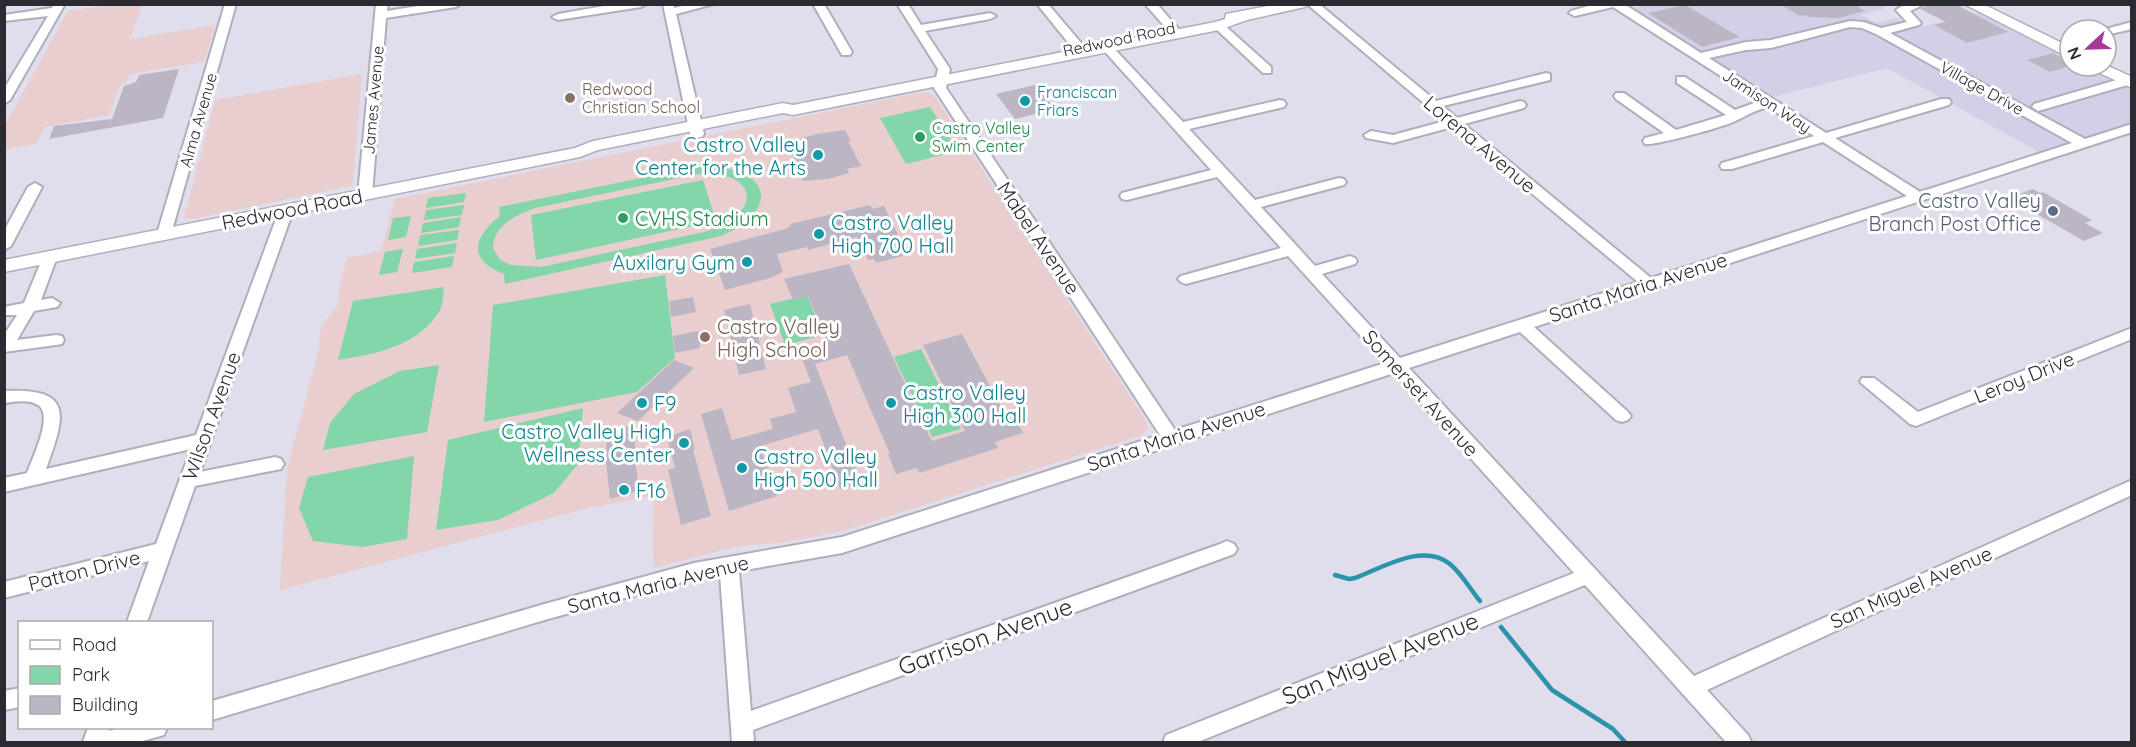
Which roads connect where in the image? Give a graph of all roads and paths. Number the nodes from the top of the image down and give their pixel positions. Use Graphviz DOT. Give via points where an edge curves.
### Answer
graph roads {
  1 [pos="231,4"];
  2 [pos="456,4"];
  3 [pos="641,4"];
  4 [pos="687,4"];
  5 [pos="709,4"];
  6 [pos="818,4"];
  7 [pos="902,4"];
  8 [pos="1042,4"];
  9 [pos="1150,4"];
  10 [pos="1300,4"];
  11 [pos="1312,4"];
  12 [pos="1610,4"];
  13 [pos="1616,4"];
  14 [pos="1920,4"];
  15 [pos="1971,4"];
  16 [pos="1983,4"];
  17 [pos="58,8"];
  18 [pos="668,8"];
  19 [pos="1264,8"];
  20 [pos="381,10"];
  21 [pos="1575,13"];
  22 [pos="990,16"];
  23 [pos="558,17"];
  24 [pos="1243,17"];
  25 [pos="4,18"];
  26 [pos="1219,26"];
  27 [pos="918,29"];
  28 [pos="1175,31"];
  29 [pos="1880,32"];
  30 [pos="2058,42"];
  31 [pos="2058,42"];
  32 [pos="1771,44"];
  33 [pos="1105,46"];
  34 [pos="1080,50"];
  35 [pos="846,52"];
  36 [pos="1699,57"];
  37 [pos="1711,64"];
  38 [pos="1267,70"];
  39 [pos="1546,77"];
  40 [pos="942,79"];
  41 [pos="1681,80"];
  42 [pos="2130,80"];
  43 [pos="1620,96"];
  44 [pos="4,100"];
  45 [pos="1771,102"];
  46 [pos="1945,102"];
  47 [pos="1280,104"];
  48 [pos="1434,105"];
  49 [pos="1520,105"];
  50 [pos="2038,107"];
  51 [pos="1736,116"];
  52 [pos="1455,123"];
  53 [pos="1180,127"];
  54 [pos="2132,128"];
  55 [pos="696,130"];
  56 [pos="1371,135"];
  57 [pos="1675,135"];
  58 [pos="1822,138"];
  59 [pos="1650,141"];
  60 [pos="2084,144"];
  61 [pos="1727,166"];
  62 [pos="1219,172"];
  63 [pos="1339,182"];
  64 [pos="35,187"];
  65 [pos="365,195"];
  66 [pos="1127,196"];
  67 [pos="1918,197"];
  68 [pos="1250,206"];
  69 [pos="286,210"];
  70 [pos="164,234"];
  71 [pos="4,246"];
  72 [pos="1291,250"];
  73 [pos="51,257"];
  74 [pos="1350,261"];
  75 [pos="4,266"];
  76 [pos="1312,273"];
  77 [pos="1186,279"];
  78 [pos="1648,284"];
  79 [pos="52,303"];
  80 [pos="29,307"];
  81 [pos="9,311"];
  82 [pos="1521,324"];
  83 [pos="2132,333"];
  84 [pos="56,340"];
  85 [pos="5,347"];
  86 [pos="1396,366"];
  87 [pos="1868,382"];
  88 [pos="4,398"];
  89 [pos="1622,416"];
  90 [pos="1172,439"];
  91 [pos="202,440"];
  92 [pos="275,464"];
  93 [pos="34,478"];
  94 [pos="187,481"];
  95 [pos="4,485"];
  96 [pos="2132,487"];
  97 [pos="1227,549"];
  98 [pos="163,550"];
  99 [pos="729,564"];
  100 [pos="1587,576"];
  101 [pos="4,590"];
  102 [pos="137,621"];
  103 [pos="1690,688"];
  104 [pos="213,711"];
  105 [pos="152,729"];
  106 [pos="743,733"];
  107 [pos="104,742"];
  108 [pos="1174,742"];
  109 [pos="1740,742"];
  1 -- 70 [label="street, Alma Avenue"];
  2 -- 20 [label="street"];
  3 -- 23 [label="street"];
  4 -- 18 [label="street"];
  5 -- 18 [label="street"];
  6 -- 35 [label="street"];
  7 -- 27 [label="street, Mabel Avenue"];
  8 -- 34 [label="street"];
  9 -- 28 [label="street"];
  10 -- 19 [label="main road, Redwood Road"];
  11 -- 48 [label="street, Lorena Avenue"];
  12 -- 21 [label="street"];
  13 -- 36 [label="street, Jamison Way"];
  14 -- 29 [label="street" via="1902,10 1915,23"];
  15 -- 30 [label="main road"];
  16 -- 31 [label="main road"];
  17 -- 25 [label="street"];
  17 -- 44 [label="street"];
  18 -- 55 [label="street"];
  19 -- 24 [label="main road, Redwood Road"];
  20 -- 65 [label="street, James Avenue"];
  22 -- 27 [label="street"];
  24 -- 26 [label="main road, Redwood Road"];
  24 -- 28 [label="main road, Redwood Road" via="1224,17"];
  26 -- 28 [label="main road, Redwood Road"];
  26 -- 38 [label="street"];
  27 -- 40 [label="street, Mabel Avenue" via="945,69"];
  28 -- 33 [label="main road, Redwood Road"];
  29 -- 32 [label="street, Village Drive" via="1850,24"];
  29 -- 60 [label="street, Village Drive"];
  32 -- 36 [label="street"];
  32 -- 37 [label="street"];
  33 -- 34 [label="main road, Redwood Road"];
  33 -- 53 [label="street, Somerset Avenue"];
  34 -- 40 [label="main road, Redwood Road"];
  36 -- 37 [label="street, Jamison Way"];
  37 -- 45 [label="street, Jamison Way"];
  39 -- 48 [label="street"];
  40 -- 55 [label="main road, Redwood Road" via="793,110 786,116"];
  40 -- 90 [label="street, Mabel Avenue" via="940,88"];
  41 -- 51 [label="street"];
  42 -- 50 [label="street"];
  43 -- 57 [label="street"];
  45 -- 51 [label="street" via="1745,109"];
  45 -- 58 [label="street, Jamison Way"];
  46 -- 58 [label="street"];
  47 -- 53 [label="street"];
  48 -- 52 [label="street, Lorena Avenue"];
  49 -- 52 [label="street"];
  51 -- 57 [label="street"];
  52 -- 56 [label="street" via="1393,139"];
  52 -- 78 [label="street, Lorena Avenue"];
  53 -- 62 [label="street, Somerset Avenue"];
  54 -- 60 [label="street, Santa Maria Avenue"];
  55 -- 65 [label="main road, Redwood Road" via="593,146 580,153"];
  57 -- 59 [label="street"];
  58 -- 61 [label="street"];
  58 -- 67 [label="street, Jamison Way"];
  60 -- 67 [label="street, Santa Maria Avenue"];
  62 -- 66 [label="street"];
  62 -- 68 [label="street, Somerset Avenue"];
  63 -- 68 [label="street"];
  64 -- 71 [label="street"];
  65 -- 69 [label="main road, Redwood Road"];
  67 -- 78 [label="street, Santa Maria Avenue"];
  68 -- 72 [label="street, Somerset Avenue"];
  69 -- 70 [label="main road, Redwood Road"];
  69 -- 91 [label="street, Wilson Avenue"];
  70 -- 73 [label="main road, Redwood Road"];
  72 -- 76 [label="street, Somerset Avenue"];
  72 -- 77 [label="street"];
  73 -- 75 [label="main road, Redwood Road"];
  73 -- 80 [label="street"];
  74 -- 76 [label="street"];
  76 -- 86 [label="street, Somerset Avenue"];
  78 -- 82 [label="street, Santa Maria Avenue"];
  79 -- 80 [label="street"];
  80 -- 81 [label="street"];
  80 -- 85 [label="street"];
  82 -- 86 [label="street, Santa Maria Avenue"];
  82 -- 89 [label="street"];
  83 -- 87 [label="street, Leroy Drive" via="1916,420"];
  84 -- 85 [label="street"];
  86 -- 90 [label="street, Santa Maria Avenue"];
  86 -- 100 [label="street, Somerset Avenue"];
  88 -- 93 [label="street" via="36,397 53,407 53,420"];
  90 -- 99 [label="street, Santa Maria Avenue" via="842,545"];
  91 -- 93 [label="street"];
  91 -- 94 [label="street, Wilson Avenue"];
  92 -- 94 [label="street"];
  93 -- 95 [label="street"];
  94 -- 98 [label="street, Wilson Avenue"];
  96 -- 103 [label="street, San Miguel Avenue"];
  97 -- 106 [label="street, Garrison Avenue"];
  98 -- 101 [label="street, Patton Drive"];
  98 -- 102 [label="street, Wilson Avenue"];
  99 -- 104 [label="street, Santa Maria Avenue" via="560,608"];
  99 -- 106 [label="street"];
  100 -- 103 [label="street, Somerset Avenue"];
  100 -- 108 [label="street, San Miguel Avenue"];
  103 -- 109 [label="street, Somerset Avenue"];
  105 -- 107 [label="street"];
}
